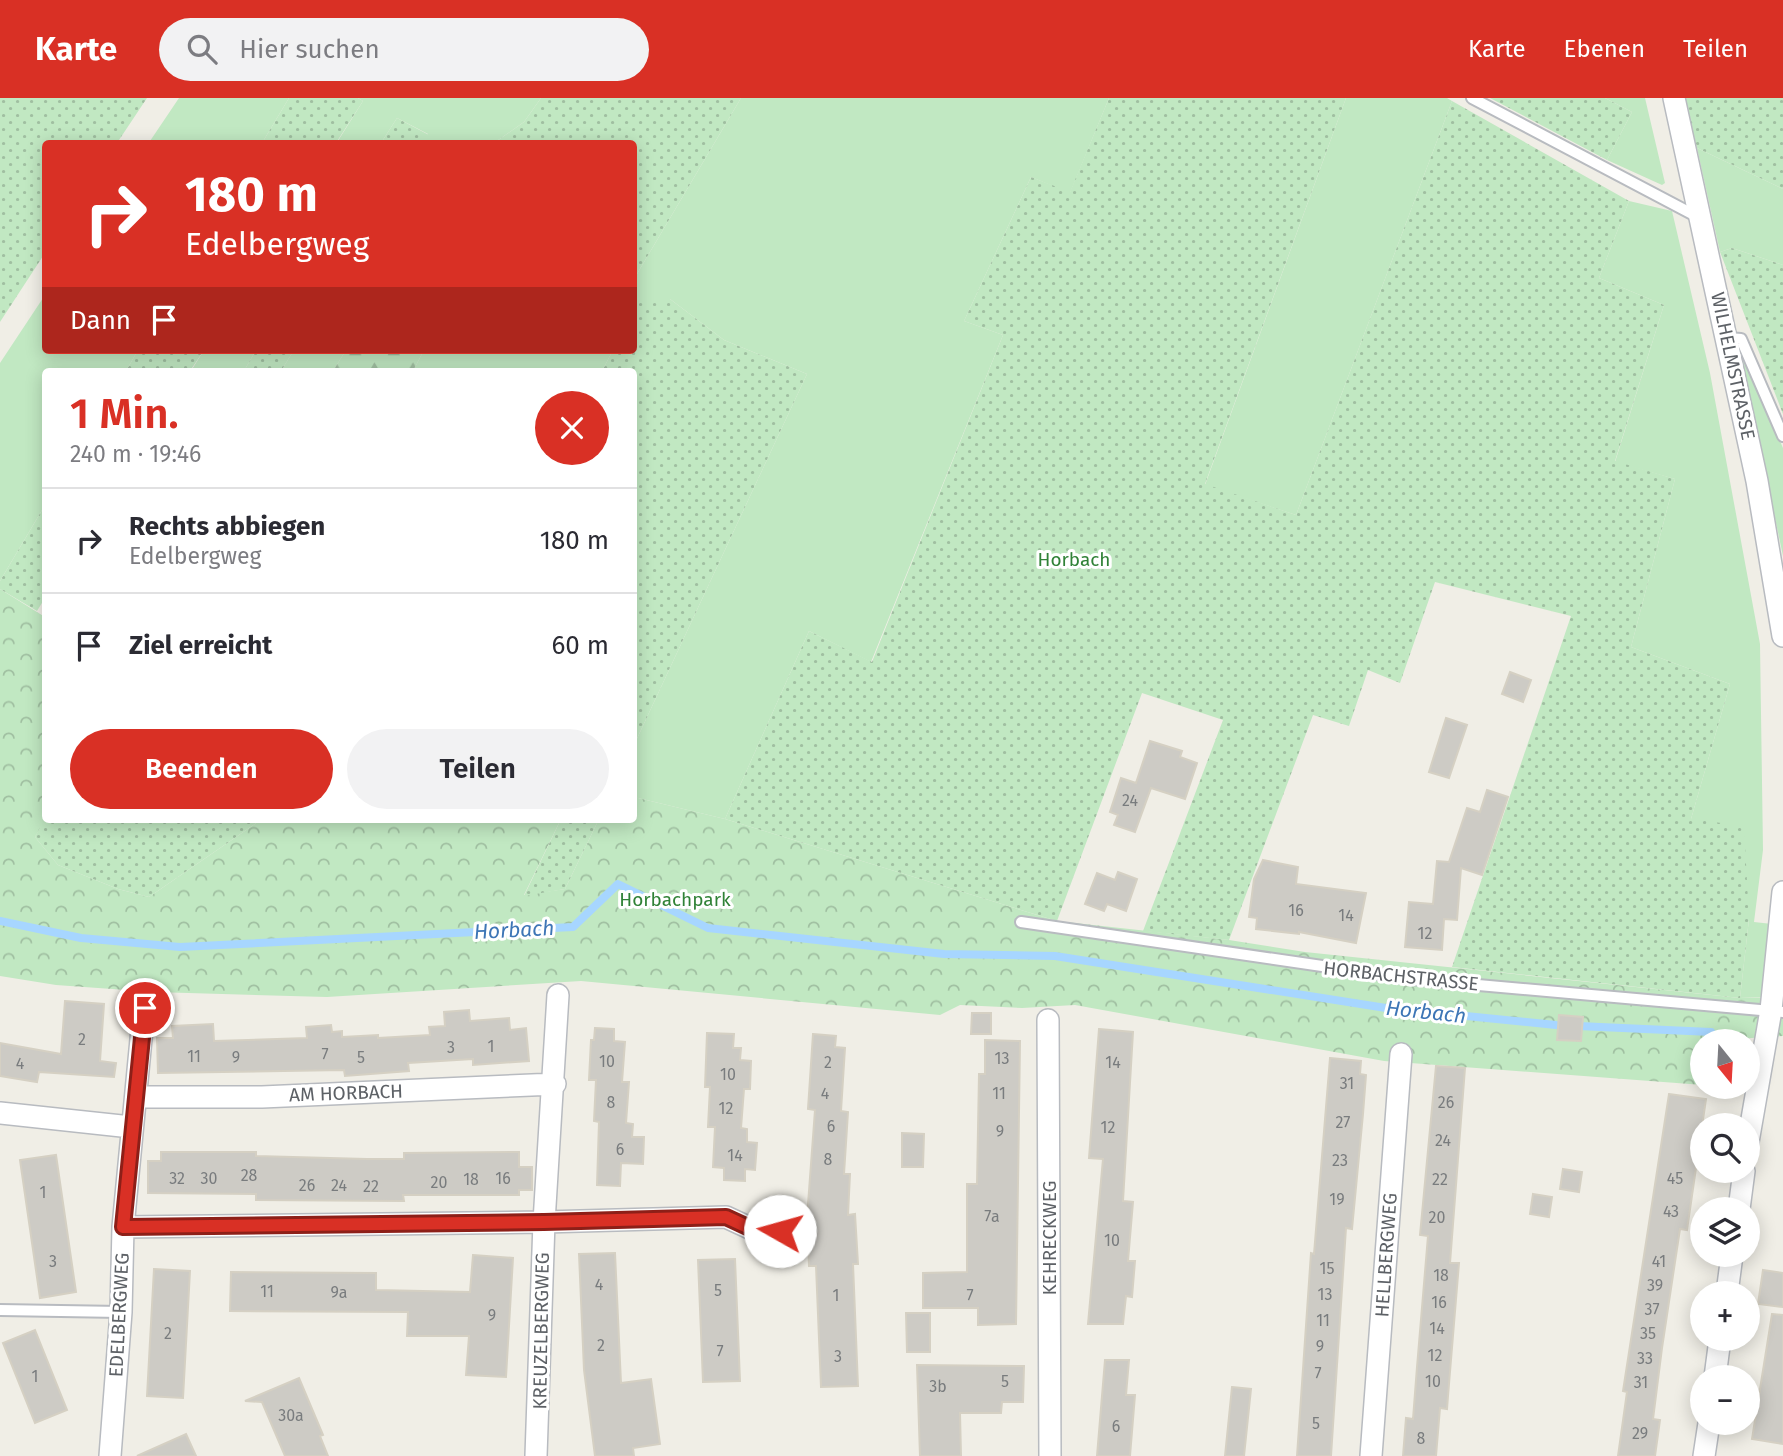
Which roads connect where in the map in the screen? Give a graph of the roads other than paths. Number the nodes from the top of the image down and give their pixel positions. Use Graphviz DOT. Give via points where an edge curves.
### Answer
graph roads {
  1 [pos="1472,98"];
  2 [pos="1674,98"];
  3 [pos="1700,218"];
  4 [pos="1728,338"];
  5 [pos="1783,436"];
  6 [pos="1783,636"];
  7 [pos="1783,892"];
  8 [pos="1021,922"];
  9 [pos="558,995"];
  10 [pos="145,1008"];
  11 [pos="1777,1011"];
  12 [pos="1048,1020"];
  13 [pos="1401,1054"];
  14 [pos="555,1084"];
  15 [pos="138,1097"];
  16 [pos="0,1113"];
  17 [pos="1754,1113"];
  18 [pos="131,1127"];
  19 [pos="544,1222"];
  20 [pos="123,1227"];
  21 [pos="780,1231"];
  22 [pos="0,1310"];
  23 [pos="121,1312"];
  24 [pos="1707,1435"];
  25 [pos="110,1456"];
  26 [pos="537,1456"];
  27 [pos="1050,1456"];
  28 [pos="1371,1456"];
  29 [pos="1704,1456"];
  1 -- 3 [label="lane"];
  2 -- 3 [label="street, WILHELMSTRASSE"];
  3 -- 4 [label="street, WILHELMSTRASSE"];
  4 -- 5 [label="lane" via="1741,339"];
  4 -- 6 [label="street, WILHELMSTRASSE" via="1758,481"];
  7 -- 11 [label="street"];
  8 -- 11 [label="lane, HORBACHSTRASSE" via="1411,979"];
  9 -- 14 [label="street, KREUZELBERGWEG"];
  10 -- 15 [label="street, EDELBERGWEG"];
  11 -- 17 [label="street"];
  12 -- 27 [label="street, KEHRECKWEG"];
  13 -- 28 [label="street, HELLBERGWEG"];
  14 -- 15 [label="street, AM HORBACH" via="262,1097"];
  14 -- 19 [label="street, KREUZELBERGWEG"];
  15 -- 18 [label="street, EDELBERGWEG"];
  16 -- 18 [label="street"];
  18 -- 20 [label="street, EDELBERGWEG"];
  19 -- 20 [label="street"];
  19 -- 21 [label="street" via="726,1217 754,1230"];
  19 -- 26 [label="street, KREUZELBERGWEG"];
  20 -- 23 [label="street, EDELBERGWEG"];
  22 -- 23 [label="lane"];
  23 -- 25 [label="street, EDELBERGWEG"];
  24 -- 29 [label="street"];
}
